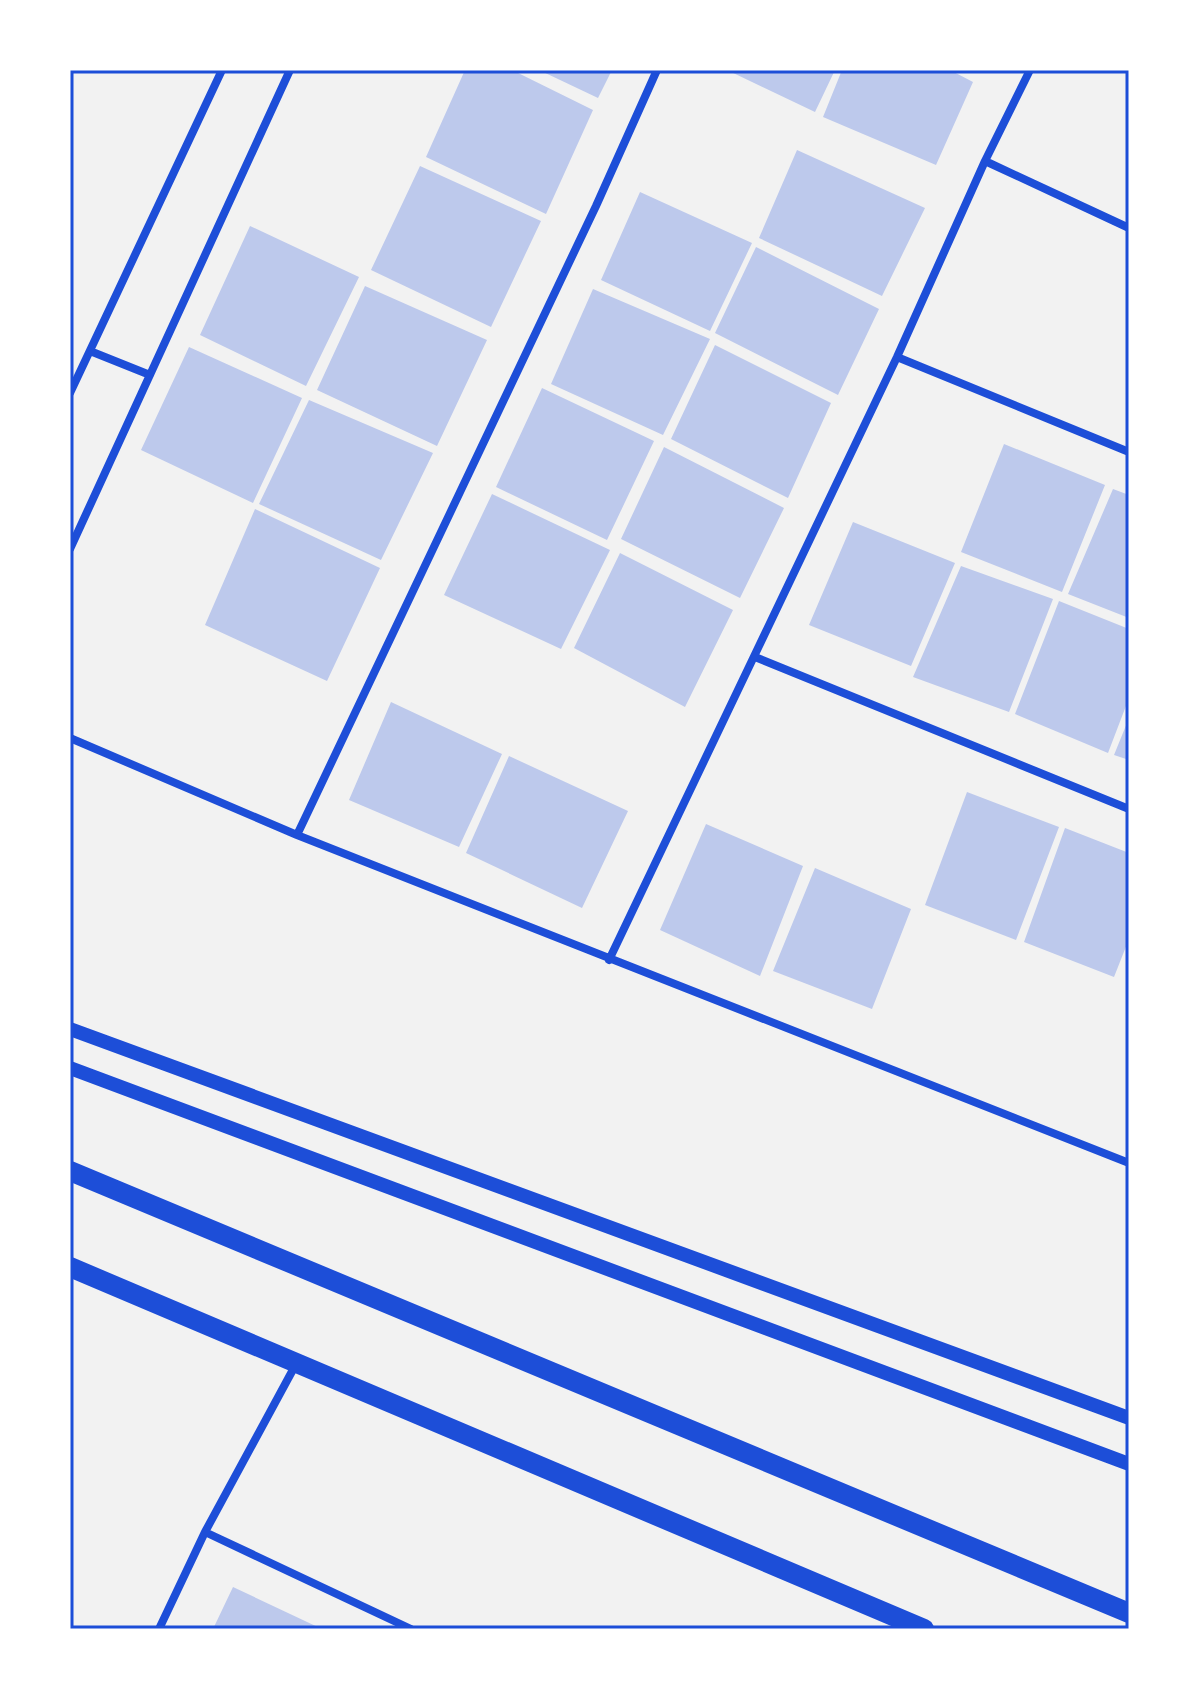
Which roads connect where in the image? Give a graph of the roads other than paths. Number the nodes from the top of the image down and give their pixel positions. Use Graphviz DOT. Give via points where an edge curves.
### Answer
graph roads {
  1 [pos="222,70"];
  2 [pos="290,70"];
  3 [pos="657,70"];
  4 [pos="1030,70"];
  5 [pos="985,161"];
  6 [pos="1129,228"];
  7 [pos="90,351"];
  8 [pos="897,357"];
  9 [pos="150,375"];
  10 [pos="70,393"];
  11 [pos="1129,452"];
  12 [pos="70,549"];
  13 [pos="755,657"];
  14 [pos="70,738"];
  15 [pos="1129,809"];
  16 [pos="297,835"];
  17 [pos="609,960"];
  18 [pos="70,1029"];
  19 [pos="70,1068"];
  20 [pos="1129,1163"];
  21 [pos="70,1171"];
  22 [pos="70,1267"];
  23 [pos="297,1363"];
  24 [pos="1129,1418"];
  25 [pos="1129,1464"];
  26 [pos="205,1532"];
  27 [pos="1129,1613"];
  28 [pos="159,1629"];
  29 [pos="411,1629"];
  30 [pos="924,1629"];
  1 -- 7 [label="street"];
  2 -- 9 [label="street"];
  3 -- 16 [label="street"];
  4 -- 5 [label="street"];
  5 -- 6 [label="street"];
  5 -- 8 [label="street"];
  7 -- 9 [label="street"];
  7 -- 10 [label="street"];
  8 -- 11 [label="street"];
  8 -- 13 [label="street"];
  9 -- 12 [label="street"];
  13 -- 15 [label="street"];
  13 -- 17 [label="street"];
  14 -- 16 [label="street"];
  16 -- 17 [label="street"];
  17 -- 20 [label="street"];
  18 -- 24 [label="street"];
  19 -- 25 [label="street"];
  21 -- 27 [label="main road"];
  22 -- 23 [label="main road"];
  23 -- 26 [label="street"];
  23 -- 30 [label="main road"];
  26 -- 28 [label="street"];
  26 -- 29 [label="street"];
}
